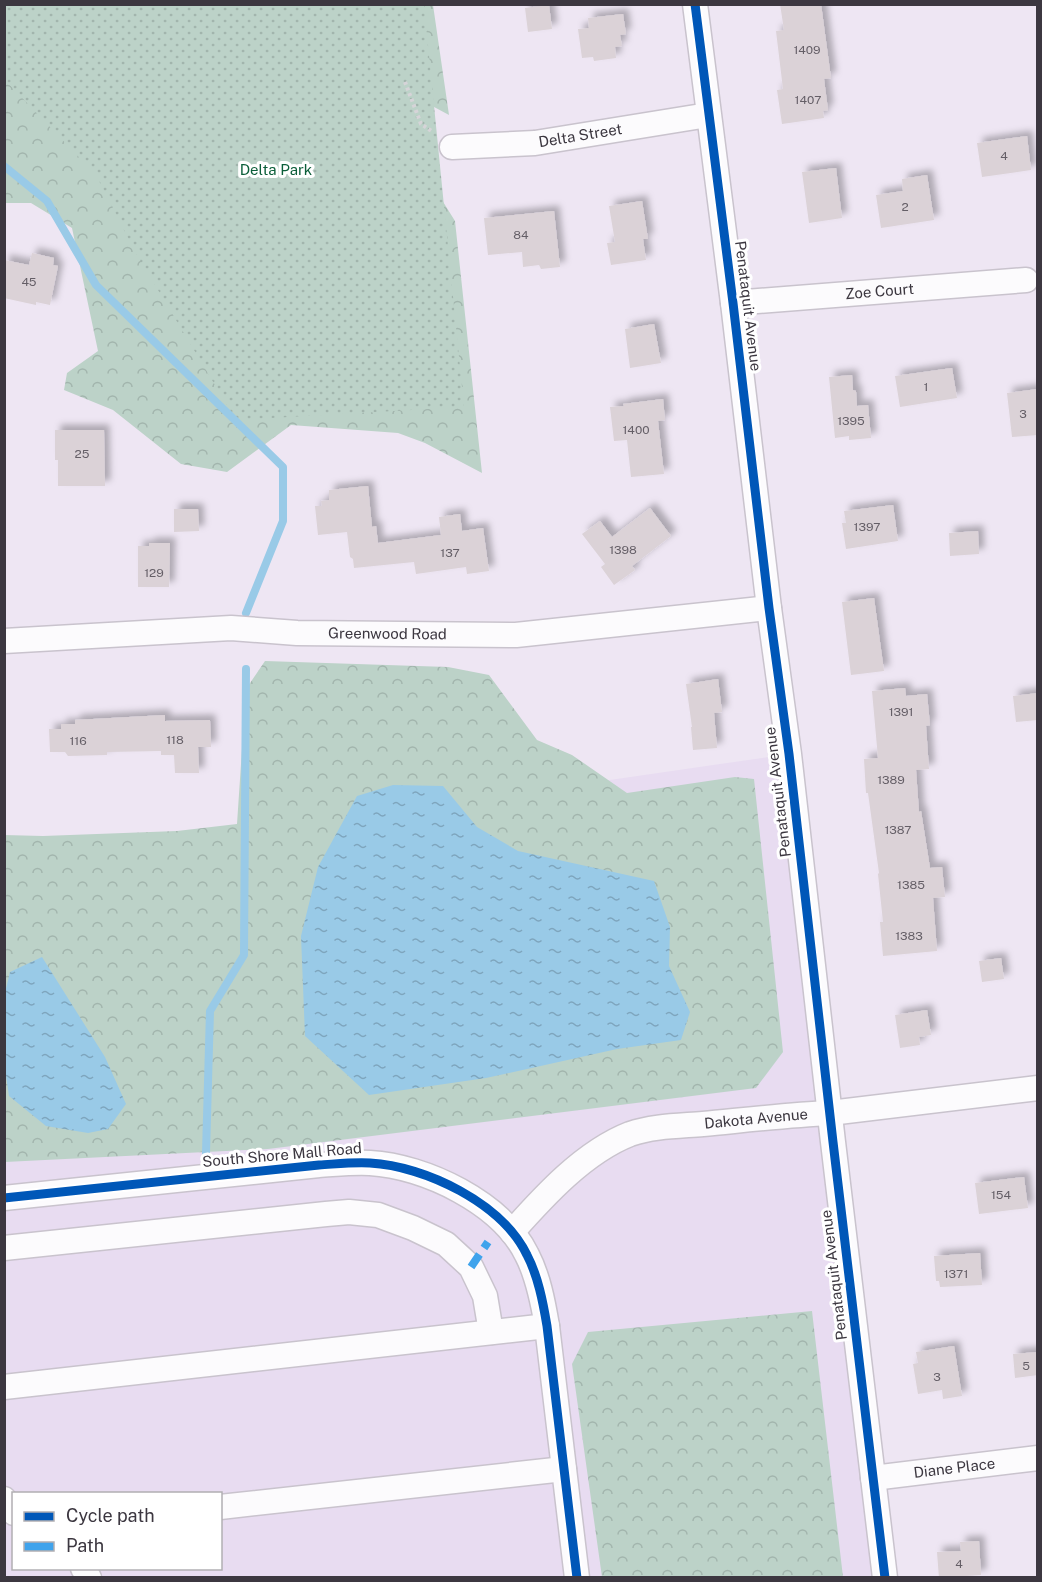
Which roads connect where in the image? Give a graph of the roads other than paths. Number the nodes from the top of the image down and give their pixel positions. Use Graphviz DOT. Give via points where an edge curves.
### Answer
graph roads {
  1 [pos="695,4"];
  2 [pos="708,115"];
  3 [pos="452,147"];
  4 [pos="1026,280"];
  5 [pos="733,303"];
  6 [pos="769,609"];
  7 [pos="4,641"];
  8 [pos="1038,1088"];
  9 [pos="830,1113"];
  10 [pos="4,1198"];
  11 [pos="512,1232"];
  12 [pos="4,1248"];
  13 [pos="547,1326"];
  14 [pos="491,1332"];
  15 [pos="4,1387"];
  16 [pos="1038,1458"];
  17 [pos="564,1469"];
  18 [pos="873,1478"];
  19 [pos="222,1506"];
  20 [pos="577,1578"];
  21 [pos="885,1578"];
  1 -- 2 [label="street, Penataquit Avenue"];
  2 -- 3 [label="street, Delta Street" via="536,143"];
  2 -- 5 [label="street, Penataquit Avenue"];
  4 -- 5 [label="street, Zoe Court"];
  5 -- 6 [label="street, Penataquit Avenue"];
  6 -- 7 [label="street, Greenwood Road" via="516,635 297,633 231,628"];
  6 -- 9 [label="street, Penataquit Avenue"];
  8 -- 9 [label="street, Dakota Avenue"];
  9 -- 11 [label="street, Dakota Avenue" via="631,1134 600,1150 561,1179"];
  9 -- 18 [label="street, Penataquit Avenue"];
  10 -- 11 [label="street, South Shore Mall Road" via="369,1162 410,1169 444,1182 497,1216"];
  11 -- 13 [label="street, South Shore Mall Road" via="527,1255"];
  12 -- 14 [label="street" via="326,1214 378,1215 446,1244 471,1267 486,1296"];
  13 -- 14 [label="street"];
  13 -- 17 [label="street, South Shore Mall Road"];
  14 -- 15 [label="street"];
  16 -- 18 [label="street, Diane Place"];
  17 -- 19 [label="street"];
  17 -- 20 [label="street, South Shore Mall Road"];
  18 -- 21 [label="street, Penataquit Avenue"];
}
